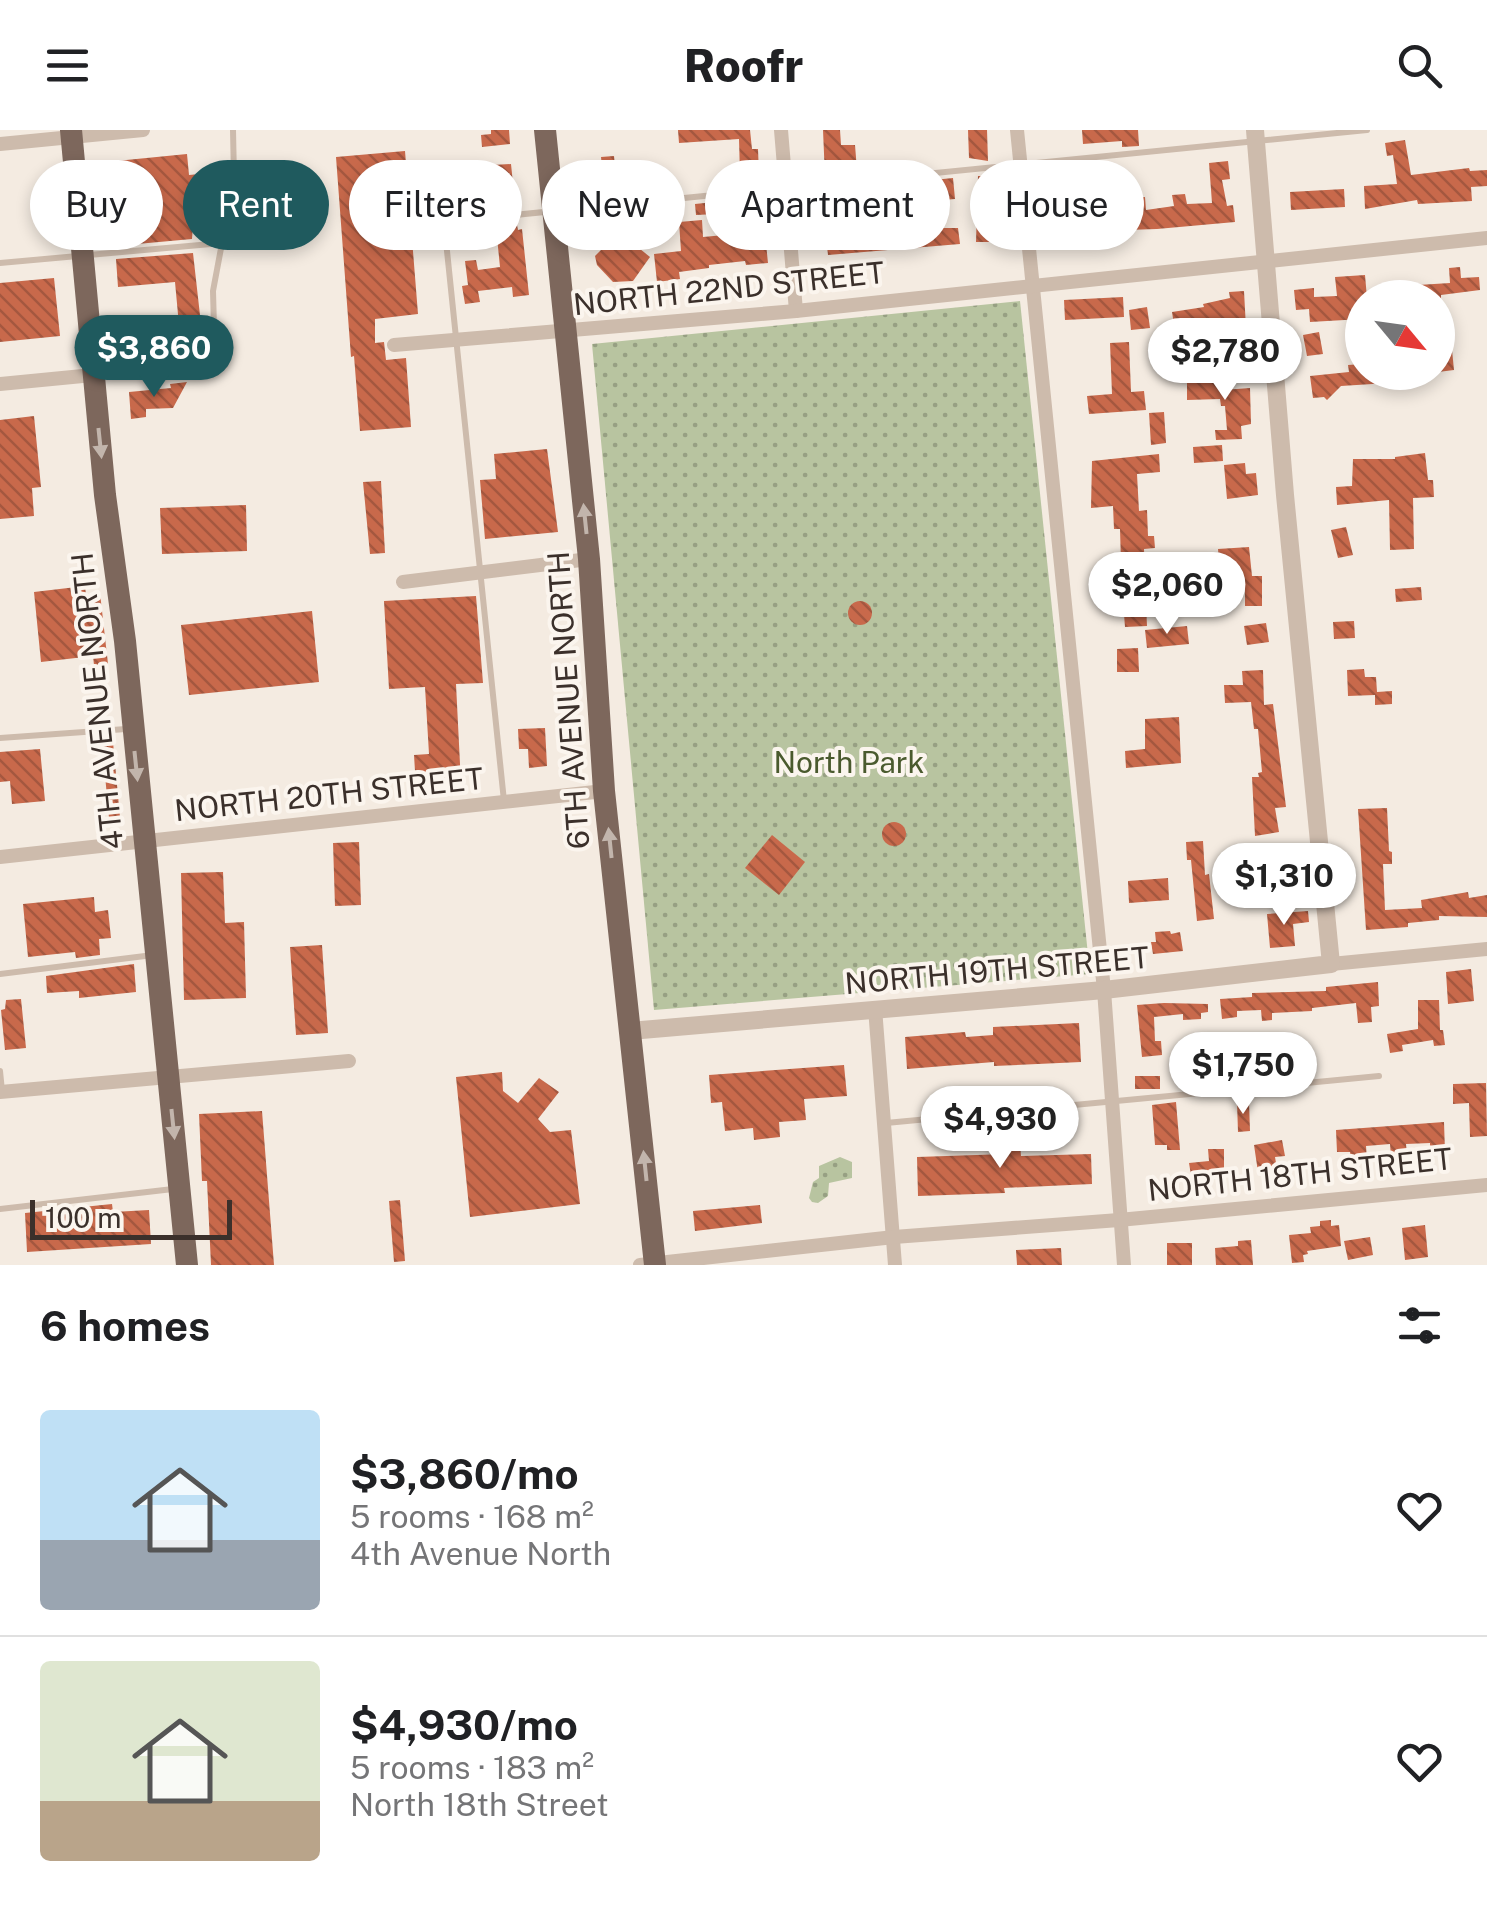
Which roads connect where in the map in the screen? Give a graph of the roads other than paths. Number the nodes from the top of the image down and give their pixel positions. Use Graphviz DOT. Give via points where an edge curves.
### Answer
graph roads {
  1 [pos="143,130"];
  2 [pos="233,130"];
  3 [pos="545,130"];
  4 [pos="781,130"];
  5 [pos="1017,130"];
  6 [pos="1367,130"];
  7 [pos="71,133"];
  8 [pos="1256,136"];
  9 [pos="0,144"];
  10 [pos="234,160"];
  11 [pos="548,160"];
  12 [pos="784,160"];
  13 [pos="1020,160"];
  14 [pos="1046,160"];
  15 [pos="542,213"];
  16 [pos="1487,238"];
  17 [pos="183,246"];
  18 [pos="221,250"];
  19 [pos="558,250"];
  20 [pos="791,250"];
  21 [pos="1029,250"];
  22 [pos="82,254"];
  23 [pos="1267,259"];
  24 [pos="0,263"];
  25 [pos="1032,284"];
  26 [pos="796,311"];
  27 [pos="566,332"];
  28 [pos="457,341"];
  29 [pos="394,345"];
  30 [pos="92,372"];
  31 [pos="0,384"];
  32 [pos="589,559"];
  33 [pos="478,572"];
  34 [pos="404,582"];
  35 [pos="133,729"];
  36 [pos="0,738"];
  37 [pos="604,791"];
  38 [pos="504,803"];
  39 [pos="145,843"];
  40 [pos="0,857"];
  41 [pos="1487,949"];
  42 [pos="156,955"];
  43 [pos="1330,964"];
  44 [pos="0,974"];
  45 [pos="1104,990"];
  46 [pos="875,1008"];
  47 [pos="630,1031"];
  48 [pos="350,1061"];
  49 [pos="0,1071"];
  50 [pos="168,1075"];
  51 [pos="1380,1076"];
  52 [pos="1,1092"];
  53 [pos="1112,1100"];
  54 [pos="885,1123"];
  55 [pos="1487,1185"];
  56 [pos="179,1188"];
  57 [pos="0,1209"];
  58 [pos="1120,1220"];
  59 [pos="894,1237"];
  60 [pos="650,1264"];
  61 [pos="187,1265"];
  62 [pos="896,1265"];
  63 [pos="1124,1265"];
  1 -- 7 [label="street"];
  2 -- 10 [label="lane"];
  3 -- 11 [label="main road, 6TH AVENUE NORTH"];
  4 -- 12 [label="street"];
  5 -- 13 [label="street"];
  6 -- 8 [label="lane"];
  7 -- 9 [label="street"];
  7 -- 22 [label="main road, 4TH AVENUE NORTH"];
  8 -- 14 [label="lane"];
  8 -- 23 [label="street"];
  15 -- 28 [label="lane" via="444,222"];
  16 -- 23 [label="street, NORTH 22ND STREET"];
  17 -- 22 [label="lane"];
  18 -- 30 [label="lane" via="214,326 202,345 178,360"];
  19 -- 27 [label="main road, 6TH AVENUE NORTH"];
  20 -- 26 [label="street"];
  21 -- 25 [label="street"];
  22 -- 24 [label="lane"];
  22 -- 30 [label="main road, 4TH AVENUE NORTH"];
  23 -- 25 [label="street, NORTH 22ND STREET"];
  23 -- 43 [label="street"];
  25 -- 26 [label="street, NORTH 22ND STREET"];
  25 -- 45 [label="street"];
  26 -- 27 [label="street, NORTH 22ND STREET"];
  27 -- 28 [label="street, NORTH 22ND STREET"];
  32 -- 27 [label="main road, 6TH AVENUE NORTH, one-way"];
  28 -- 29 [label="street, NORTH 22ND STREET"];
  28 -- 33 [label="lane"];
  30 -- 31 [label="street"];
  30 -- 35 [label="main road, 4TH AVENUE NORTH, one-way"];
  32 -- 33 [label="street"];
  32 -- 37 [label="main road, 6TH AVENUE NORTH"];
  33 -- 34 [label="street"];
  33 -- 38 [label="lane"];
  35 -- 36 [label="lane"];
  35 -- 39 [label="main road, 4TH AVENUE NORTH, one-way"];
  37 -- 38 [label="street, NORTH 20TH STREET"];
  47 -- 37 [label="main road, 6TH AVENUE NORTH, one-way"];
  38 -- 39 [label="street, NORTH 20TH STREET"];
  39 -- 40 [label="street, NORTH 20TH STREET"];
  39 -- 42 [label="main road, 4TH AVENUE NORTH"];
  41 -- 43 [label="street, NORTH 19TH STREET"];
  42 -- 44 [label="lane"];
  42 -- 50 [label="main road, 4TH AVENUE NORTH"];
  43 -- 45 [label="street, NORTH 19TH STREET"];
  45 -- 46 [label="street, NORTH 19TH STREET"];
  45 -- 53 [label="street"];
  46 -- 47 [label="street, NORTH 19TH STREET"];
  46 -- 54 [label="street"];
  60 -- 47 [label="main road, 6TH AVENUE NORTH, one-way"];
  48 -- 50 [label="street"];
  49 -- 52 [label="lane"];
  50 -- 52 [label="street"];
  50 -- 56 [label="main road, 4TH AVENUE NORTH, one-way"];
  51 -- 53 [label="lane"];
  53 -- 54 [label="lane"];
  53 -- 58 [label="street"];
  54 -- 59 [label="street"];
  55 -- 58 [label="street, NORTH 18TH STREET"];
  56 -- 57 [label="lane"];
  56 -- 61 [label="main road, 4TH AVENUE NORTH"];
  58 -- 59 [label="street, NORTH 18TH STREET"];
  58 -- 63 [label="street"];
  59 -- 60 [label="street, NORTH 18TH STREET"];
  59 -- 62 [label="street"];
}
